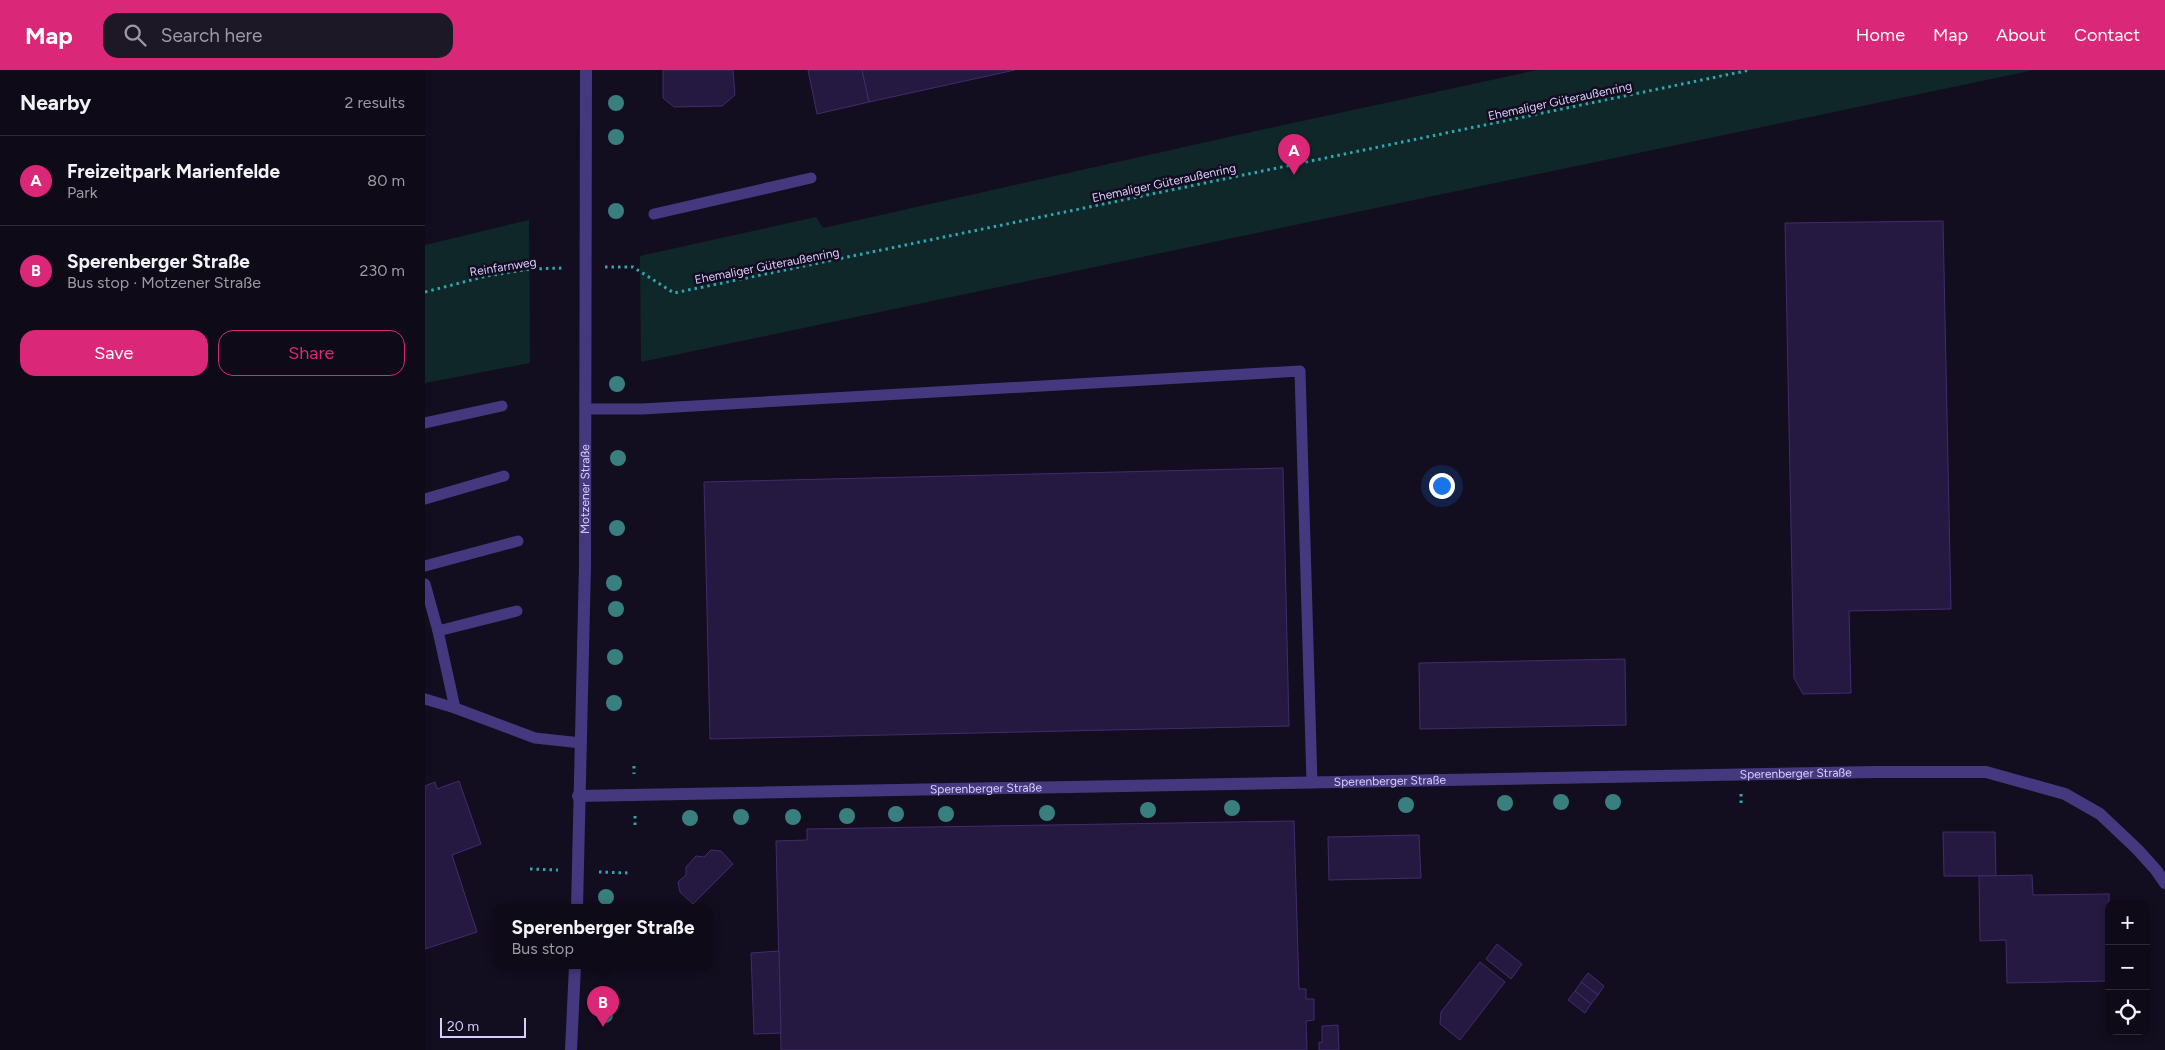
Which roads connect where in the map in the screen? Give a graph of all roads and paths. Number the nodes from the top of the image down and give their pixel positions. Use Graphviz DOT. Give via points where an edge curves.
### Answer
graph roads {
  1 [pos="585,70"];
  2 [pos="1750,70"];
  3 [pos="811,178"];
  4 [pos="653,214"];
  5 [pos="586,268"];
  6 [pos="425,292"];
  7 [pos="502,406"];
  8 [pos="585,409"];
  9 [pos="425,423"];
  10 [pos="503,476"];
  11 [pos="425,499"];
  12 [pos="518,541"];
  13 [pos="425,566"];
  14 [pos="425,584"];
  15 [pos="517,611"];
  16 [pos="438,631"];
  17 [pos="425,698"];
  18 [pos="455,708"];
  19 [pos="581,743"];
  20 [pos="1312,783"];
  21 [pos="578,796"];
  22 [pos="2165,883"];
  23 [pos="577,904"];
  24 [pos="575,969"];
  25 [pos="571,1050"];
  1 -- 5 [label="street, Motzener Straße"];
  2 -- 5 [label="path, Ehemaliger Güteraußenring" via="674,293 633,267"];
  3 -- 4 [label="lane"];
  5 -- 6 [label="path, Reinfarnweg" via="531,269"];
  5 -- 8 [label="street, Motzener Straße"];
  7 -- 9 [label="lane"];
  8 -- 19 [label="street, Motzener Straße"];
  8 -- 20 [label="lane" via="642,409 1299,371"];
  10 -- 11 [label="lane"];
  12 -- 13 [label="lane"];
  14 -- 16 [label="lane"];
  15 -- 16 [label="lane"];
  16 -- 18 [label="lane"];
  17 -- 18 [label="lane"];
  18 -- 19 [label="lane" via="535,738"];
  19 -- 21 [label="street, Motzener Straße"];
  20 -- 21 [label="street, Sperenberger Straße"];
  20 -- 22 [label="street, Sperenberger Straße" via="1986,772 2065,794 2086,805 2137,849"];
  21 -- 23 [label="street, Motzener Straße"];
  24 -- 25 [label="street"];
}
